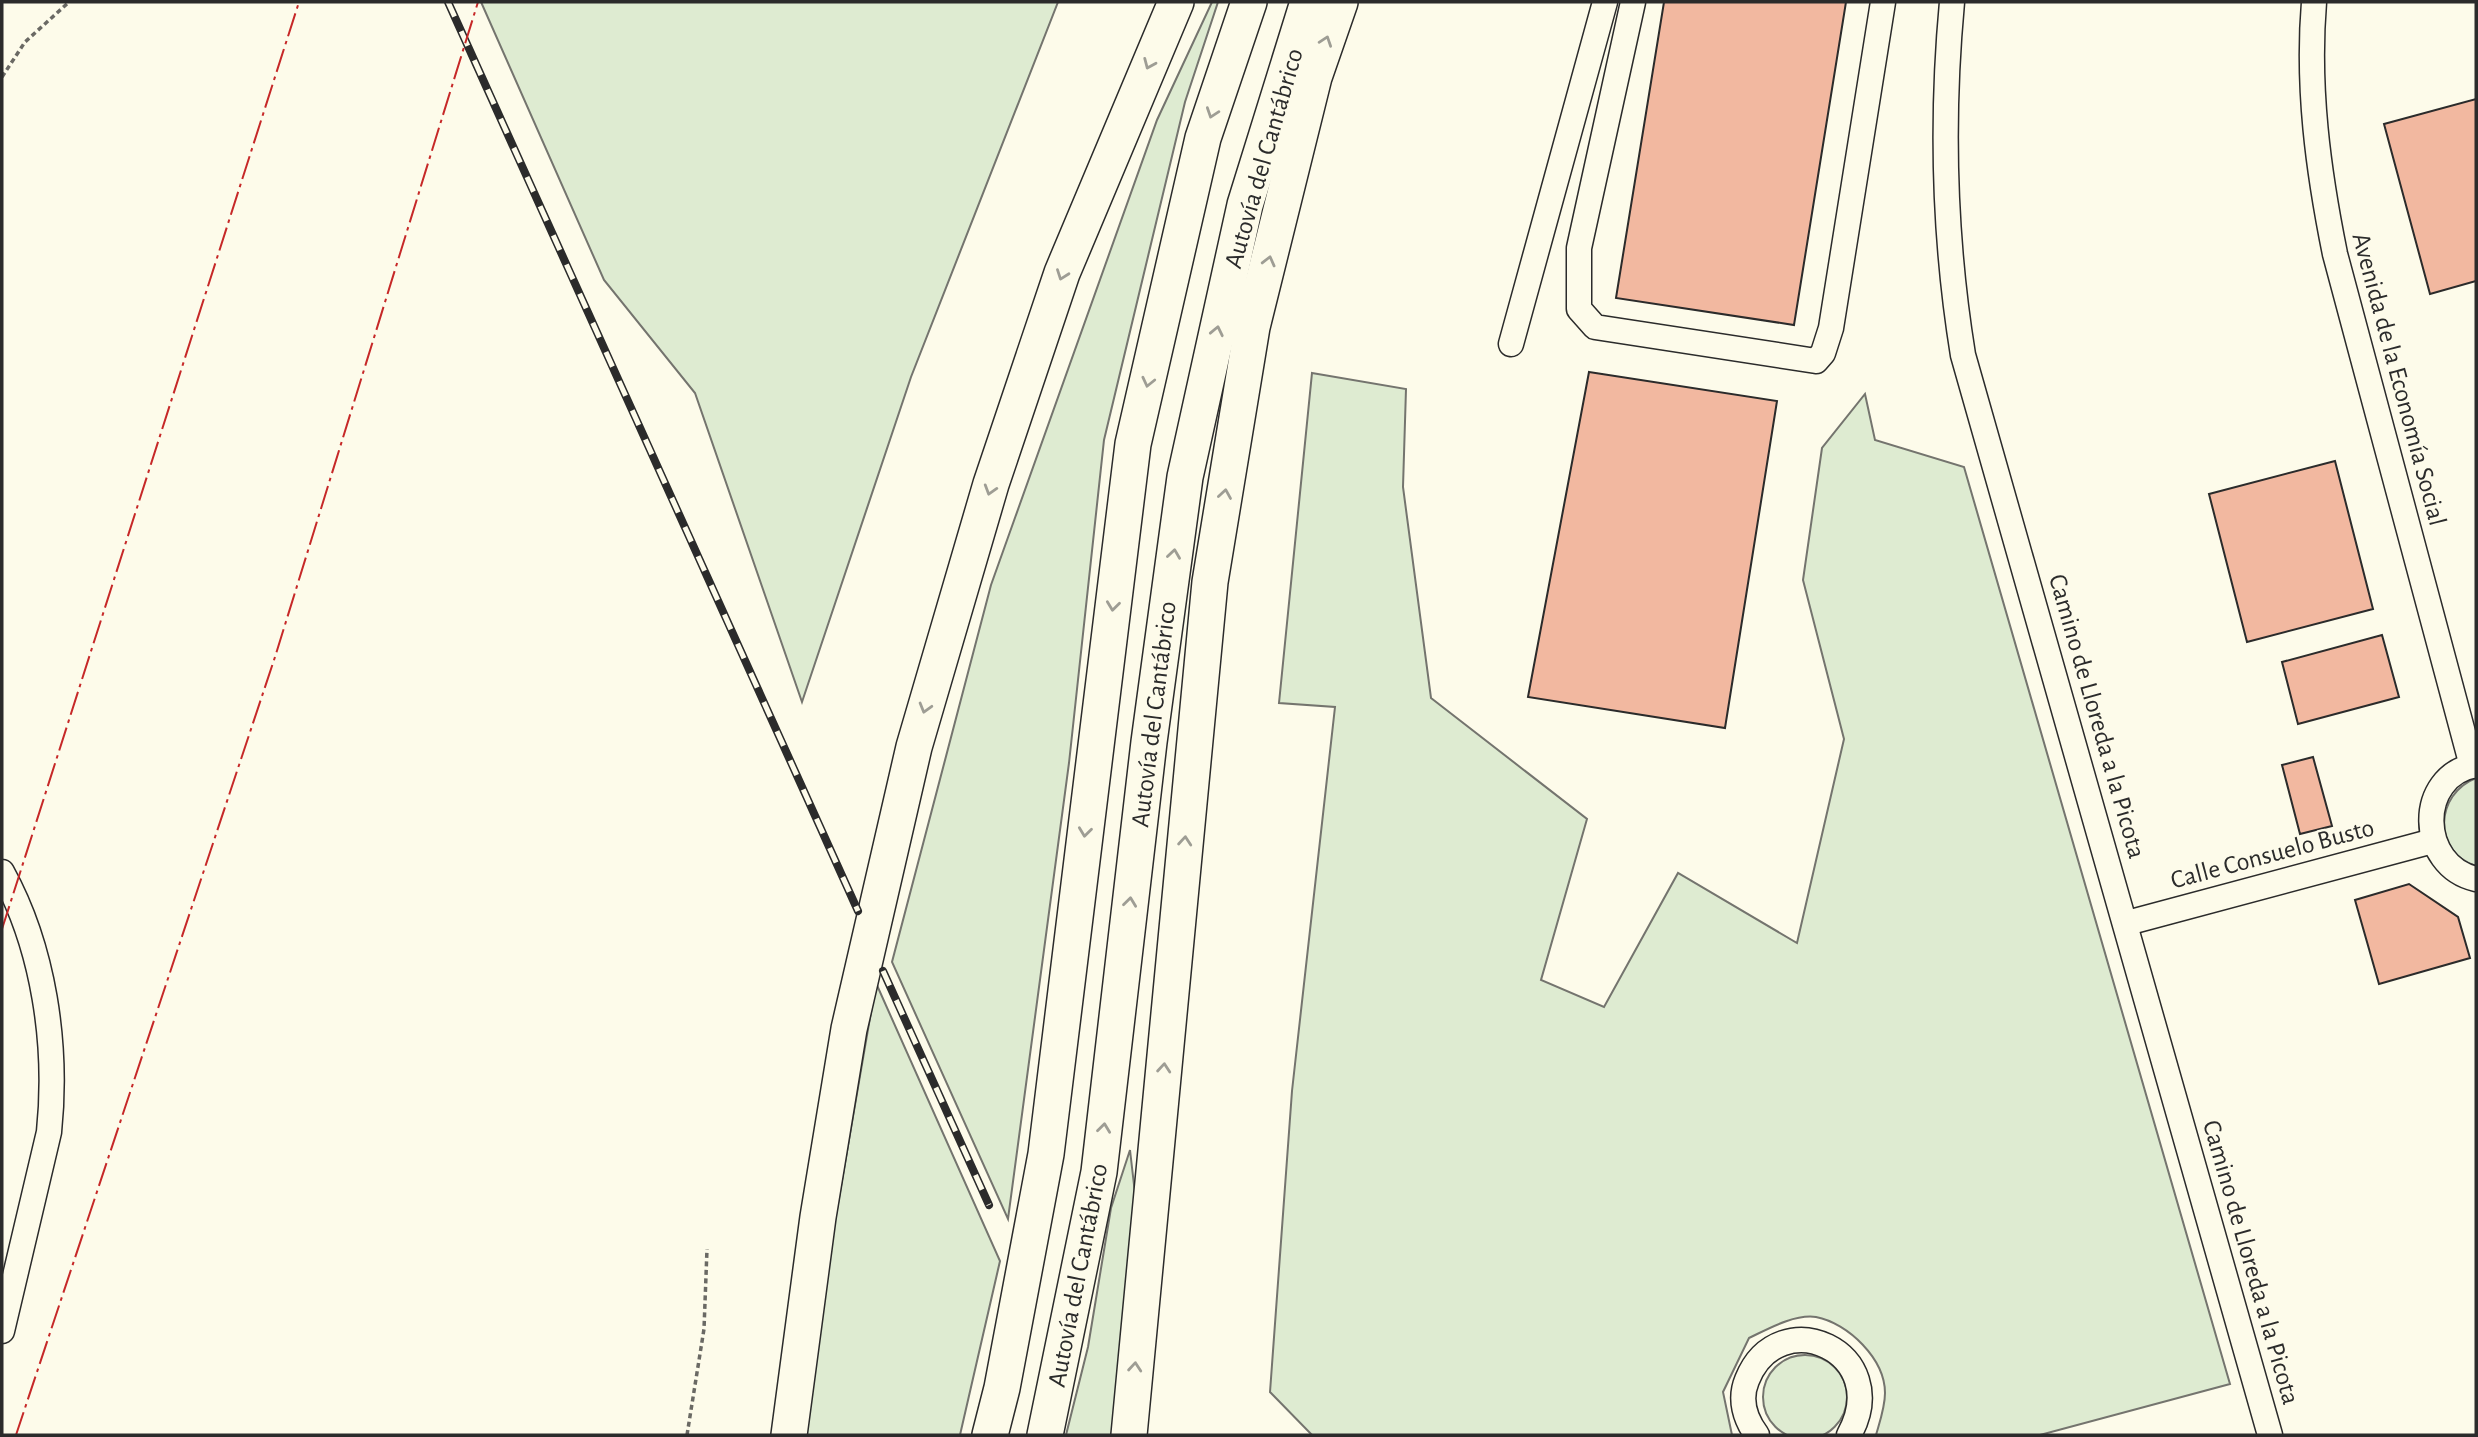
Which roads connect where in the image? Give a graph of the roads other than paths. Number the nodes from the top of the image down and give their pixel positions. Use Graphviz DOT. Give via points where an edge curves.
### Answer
graph roads {
  1 [pos="1176,2"];
  2 [pos="1249,2"];
  3 [pos="1308,2"];
  4 [pos="1340,2"];
  5 [pos="1605,2"];
  6 [pos="1633,2"];
  7 [pos="1883,2"];
  8 [pos="1952,2"];
  9 [pos="2314,2"];
  10 [pos="1511,344"];
  11 [pos="2474,766"];
  12 [pos="2433,841"];
  13 [pos="2,872"];
  14 [pos="2476,879"];
  15 [pos="2127,923"];
  16 [pos="2,1331"];
  17 [pos="789,1435"];
  18 [pos="990,1435"];
  19 [pos="1045,1435"];
  20 [pos="1129,1435"];
  21 [pos="1757,1435"];
  22 [pos="1849,1435"];
  23 [pos="2270,1435"];
  1 -- 17 [label="highway, one-way" via="1062,273 991,485 914,747 849,1029"];
  2 -- 18 [label="highway, Autovía del Cantábrico, one-way" via="1203,138 1133,444 1046,1154"];
  19 -- 3 [label="highway, Autovía del Cantábrico, one-way" via="1099,1172 1185,477 1245,205"];
  20 -- 4 [label="highway, one-way" via="1210,582 1252,327 1314,77"];
  5 -- 10 [label="street"];
  6 -- 7 [label="street" via="1579,248 1579,309 1595,327 1816,360 1823,353 1830,328"];
  8 -- 15 [label="street, Camino de Lloreda a la Picota" via="1945,70 1945,160 1952,287 1964,355"];
  9 -- 11 [label="street, Avenida de la Economía Social" via="2313,119 2332,241"];
  11 -- 12 [label="street" via="2441,787 2430,822"];
  12 -- 14 [label="street" via="2452,868"];
  12 -- 15 [label="street, Calle Consuelo Busto"];
  13 -- 16 [label="street" via="39,971 51,1050 52,1095 49,1132"];
  15 -- 23 [label="street, Camino de Lloreda a la Picota"];
  21 -- 22 [label="street" via="1744,1407 1744,1387 1752,1368 1765,1353 1801,1340 1837,1351 1859,1381 1860,1409"];
}
